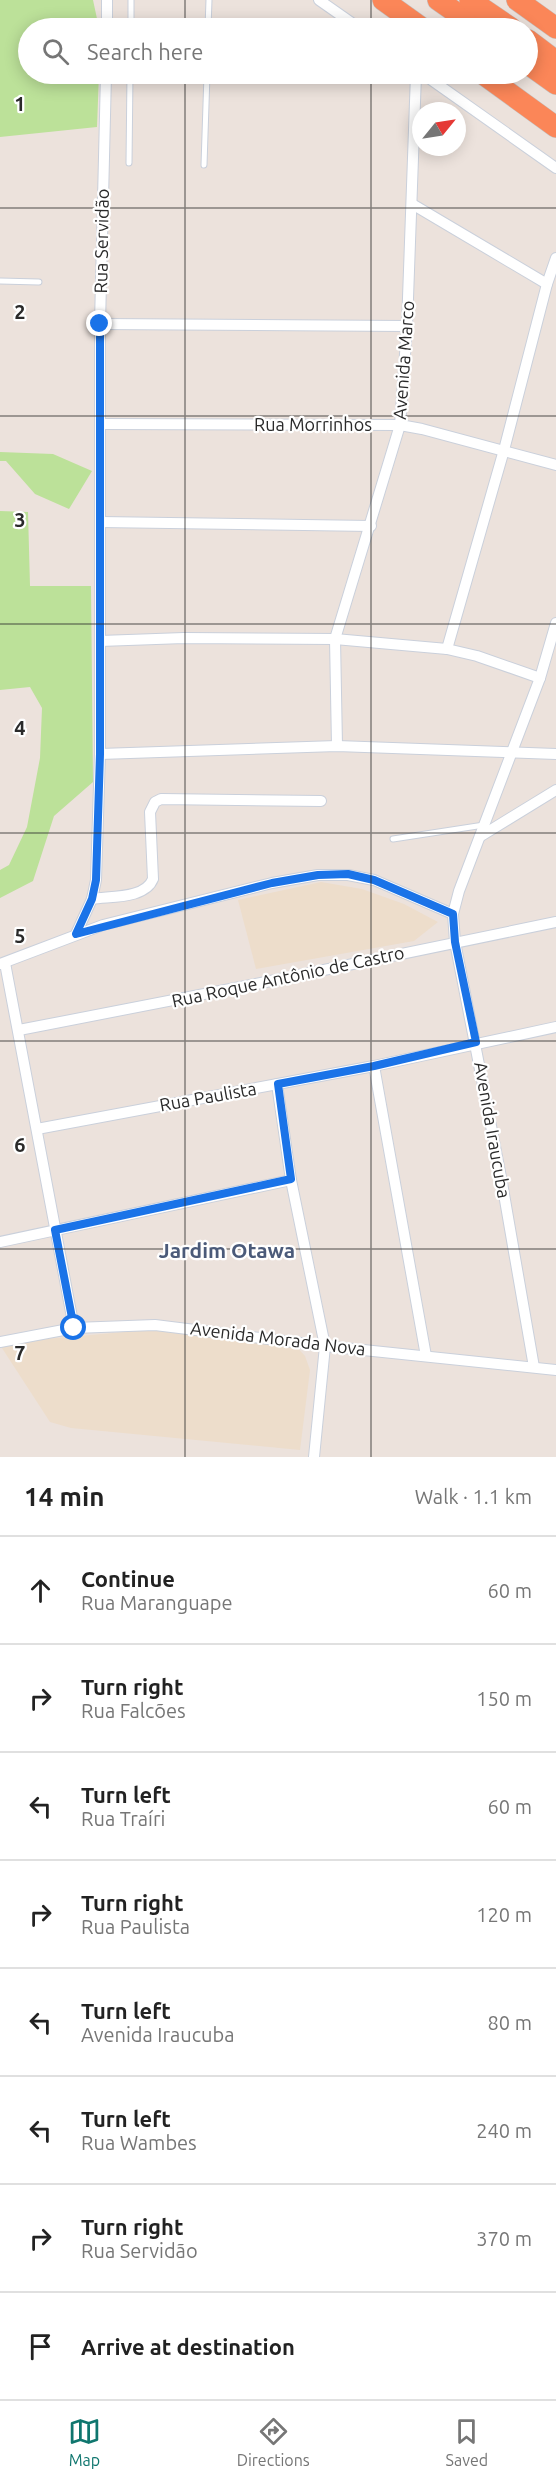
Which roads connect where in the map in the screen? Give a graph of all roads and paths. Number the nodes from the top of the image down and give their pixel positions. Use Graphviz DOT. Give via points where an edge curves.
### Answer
graph roads {
  1 [pos="107,0"];
  2 [pos="131,0"];
  3 [pos="209,0"];
  4 [pos="319,0"];
  5 [pos="383,0"];
  6 [pos="438,0"];
  7 [pos="470,0"];
  8 [pos="517,0"];
  9 [pos="107,18"];
  10 [pos="131,18"];
  11 [pos="208,18"];
  12 [pos="345,18"];
  13 [pos="408,18"];
  14 [pos="464,18"];
  15 [pos="496,18"];
  16 [pos="556,28"];
  17 [pos="538,48"];
  18 [pos="556,61"];
  19 [pos="538,71"];
  20 [pos="106,84"];
  21 [pos="130,84"];
  22 [pos="207,84"];
  23 [pos="416,84"];
  24 [pos="437,84"];
  25 [pos="497,84"];
  26 [pos="556,84"];
  27 [pos="556,127"];
  28 [pos="129,163"];
  29 [pos="204,165"];
  30 [pos="556,168"];
  31 [pos="412,204"];
  32 [pos="556,258"];
  33 [pos="0,281"];
  34 [pos="39,282"];
  35 [pos="547,284"];
  36 [pos="100,324"];
  37 [pos="407,326"];
  38 [pos="102,424"];
  39 [pos="400,425"];
  40 [pos="504,450"];
  41 [pos="556,465"];
  42 [pos="100,522"];
  43 [pos="370,526"];
  44 [pos="556,623"];
  45 [pos="336,639"];
  46 [pos="100,641"];
  47 [pos="447,649"];
  48 [pos="540,678"];
  49 [pos="338,746"];
  50 [pos="514,751"];
  51 [pos="100,754"];
  52 [pos="556,754"];
  53 [pos="556,790"];
  54 [pos="321,801"];
  55 [pos="486,825"];
  56 [pos="481,836"];
  57 [pos="393,839"];
  58 [pos="92,899"];
  59 [pos="453,914"];
  60 [pos="556,922"];
  61 [pos="76,934"];
  62 [pos="455,942"];
  63 [pos="2,963"];
  64 [pos="556,1027"];
  65 [pos="19,1030"];
  66 [pos="476,1042"];
  67 [pos="374,1066"];
  68 [pos="278,1084"];
  69 [pos="37,1129"];
  70 [pos="291,1179"];
  71 [pos="55,1230"];
  72 [pos="0,1242"];
  73 [pos="74,1328"];
  74 [pos="0,1342"];
  75 [pos="325,1346"];
  76 [pos="426,1356"];
  77 [pos="534,1367"];
  78 [pos="556,1370"];
  79 [pos="314,1457"];
  1 -- 9 [label="street"];
  2 -- 10 [label="lane"];
  3 -- 11 [label="lane"];
  4 -- 12 [label="street"];
  5 -- 13 [label="highway"];
  6 -- 14 [label="highway"];
  7 -- 15 [label="highway"];
  8 -- 16 [label="highway"];
  17 -- 18 [label="highway"];
  19 -- 26 [label="highway"];
  20 -- 36 [label="street, Rua Servidão"];
  21 -- 28 [label="lane"];
  22 -- 29 [label="lane"];
  23 -- 31 [label="street, Avenida Marco"];
  24 -- 30 [label="street"];
  25 -- 27 [label="highway"];
  31 -- 35 [label="street"];
  31 -- 37 [label="street, Avenida Marco"];
  32 -- 35 [label="street"];
  33 -- 34 [label="lane"];
  35 -- 40 [label="street"];
  36 -- 37 [label="street"];
  36 -- 38 [label="street, Rua Servidão"];
  37 -- 39 [label="street, Avenida Marco"];
  38 -- 39 [label="street, Rua Morrinhos"];
  38 -- 42 [label="street, Rua Servidão"];
  39 -- 40 [label="street, Rua Morrinhos"];
  39 -- 43 [label="street, Avenida Marco"];
  40 -- 41 [label="street, Rua Morrinhos"];
  40 -- 47 [label="street"];
  42 -- 43 [label="street"];
  42 -- 46 [label="street, Rua Servidão"];
  43 -- 45 [label="street, Avenida Marco"];
  44 -- 48 [label="street, Avenida Iraucuba"];
  45 -- 46 [label="street"];
  45 -- 47 [label="street"];
  45 -- 49 [label="street, Avenida Marco"];
  46 -- 51 [label="street, Rua Servidão"];
  47 -- 48 [label="street"];
  48 -- 50 [label="street, Avenida Iraucuba"];
  49 -- 50 [label="street"];
  49 -- 51 [label="street"];
  50 -- 52 [label="street"];
  50 -- 55 [label="street, Avenida Iraucuba"];
  51 -- 58 [label="street, Rua Servidão"];
  53 -- 56 [label="street"];
  54 -- 58 [label="street" via="161,799 150,812 151,885 140,892"];
  55 -- 56 [label="street, Avenida Iraucuba"];
  55 -- 57 [label="lane"];
  56 -- 59 [label="street, Avenida Iraucuba"];
  58 -- 61 [label="street, Rua Servidão"];
  59 -- 61 [label="street" via="374,880 348,874 318,875 272,883"];
  59 -- 62 [label="street, Avenida Iraucuba"];
  60 -- 62 [label="street, Rua Roque Antônio de Castro"];
  61 -- 63 [label="street"];
  62 -- 65 [label="street, Rua Roque Antônio de Castro"];
  62 -- 66 [label="street, Avenida Iraucuba"];
  63 -- 65 [label="street"];
  64 -- 66 [label="street, Rua Paulista"];
  65 -- 69 [label="street"];
  66 -- 67 [label="street, Rua Paulista"];
  66 -- 77 [label="street, Avenida Iraucuba"];
  67 -- 68 [label="street, Rua Paulista"];
  67 -- 76 [label="street"];
  68 -- 69 [label="street, Rua Paulista"];
  68 -- 70 [label="street"];
  69 -- 71 [label="street"];
  70 -- 71 [label="street"];
  70 -- 75 [label="street"];
  71 -- 72 [label="street"];
  71 -- 73 [label="street"];
  73 -- 74 [label="street, Avenida Morada Nova"];
  73 -- 75 [label="street, Avenida Morada Nova" via="155,1325"];
  75 -- 76 [label="street, Avenida Morada Nova"];
  75 -- 79 [label="street"];
  76 -- 77 [label="street, Avenida Morada Nova"];
  77 -- 78 [label="street, Avenida Morada Nova"];
}
